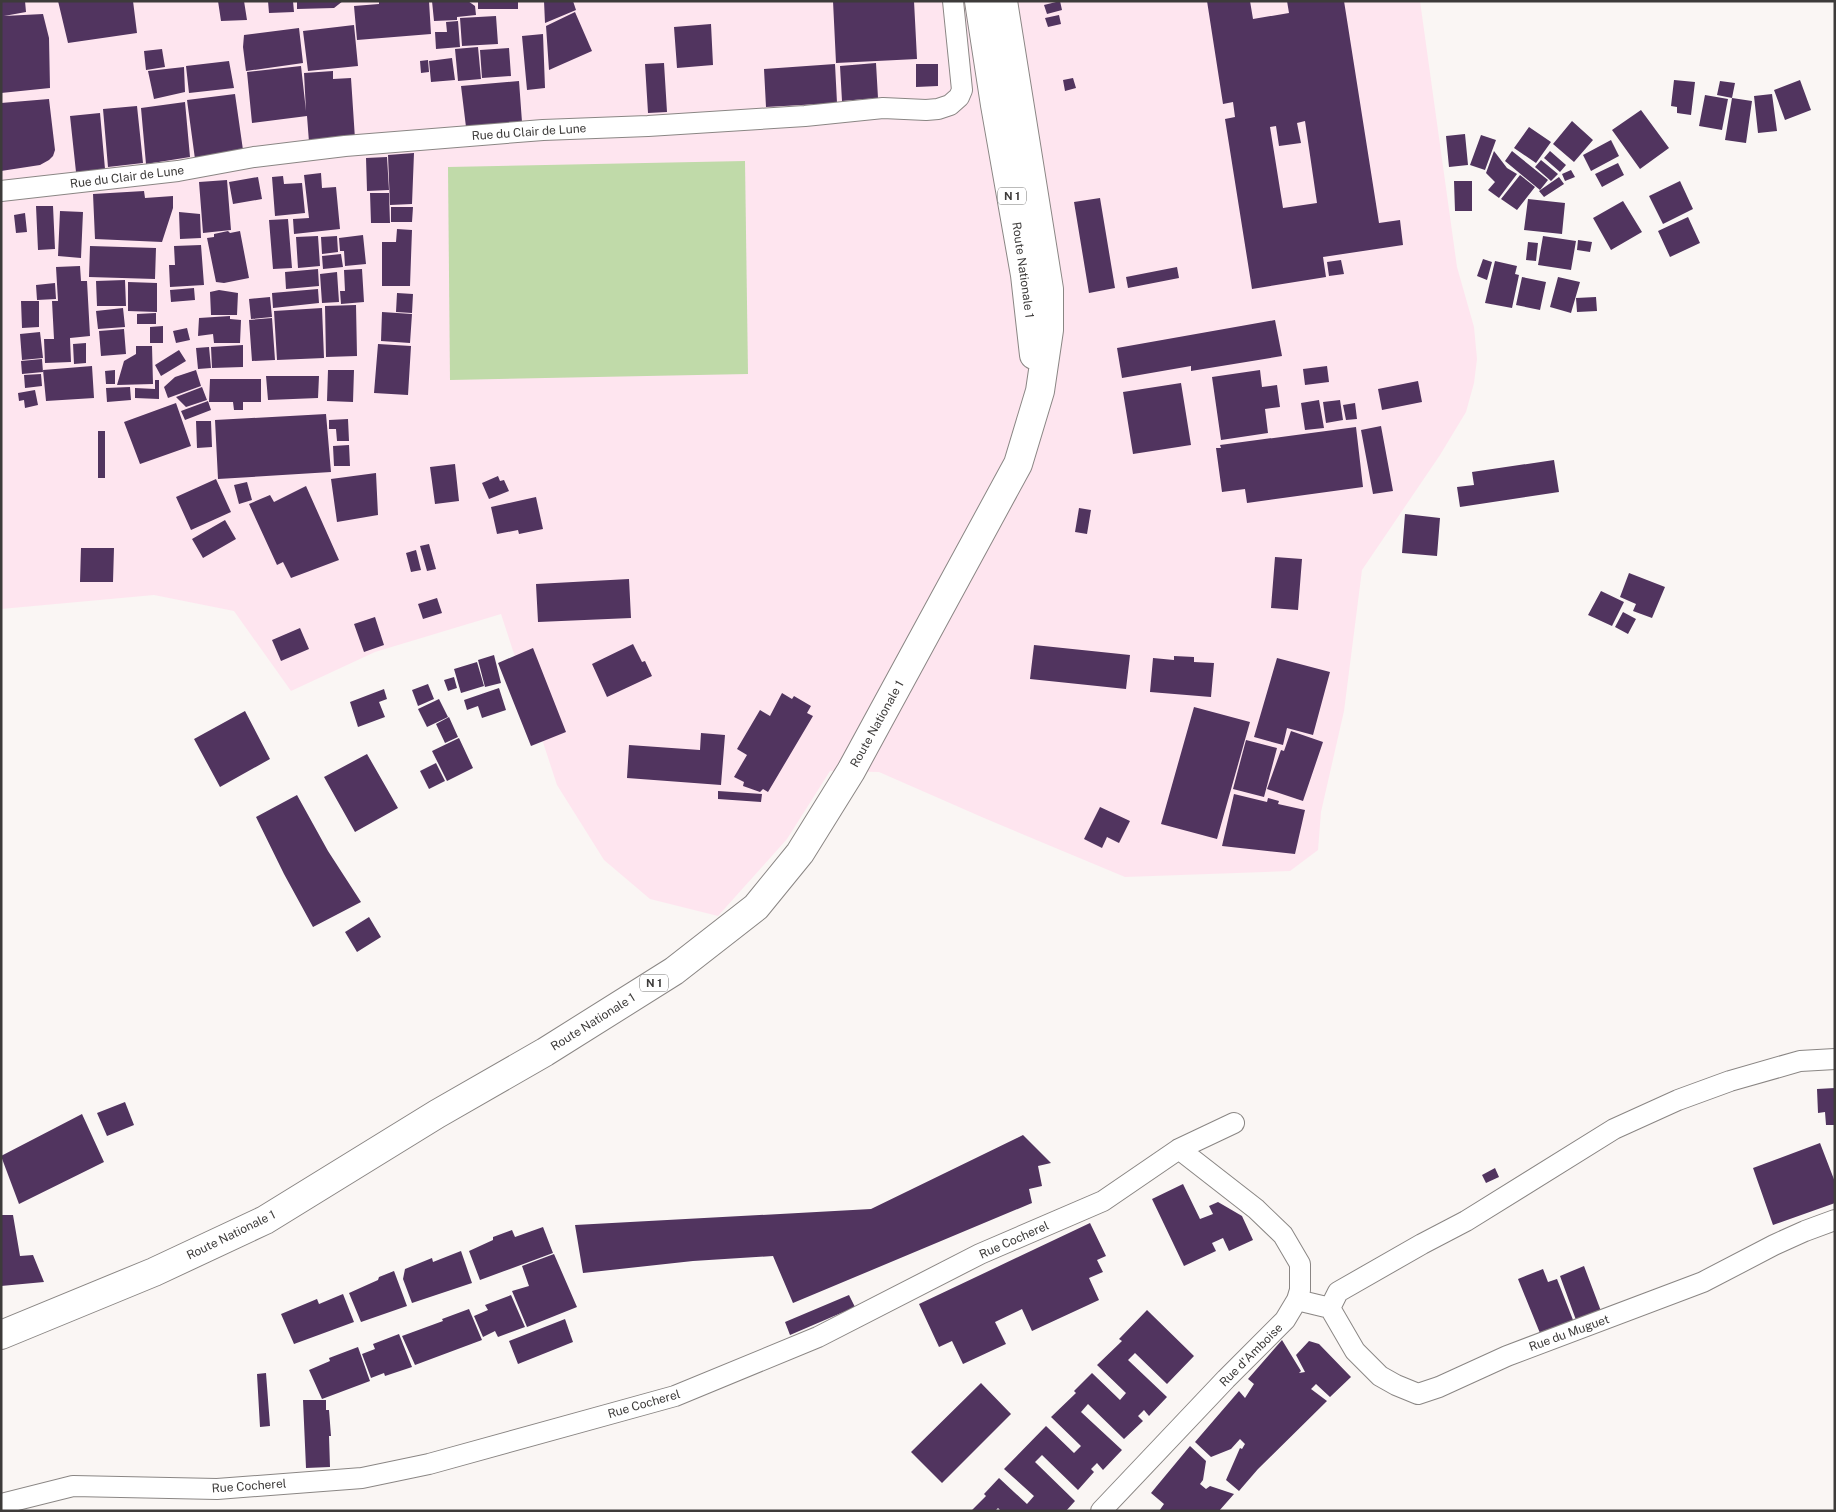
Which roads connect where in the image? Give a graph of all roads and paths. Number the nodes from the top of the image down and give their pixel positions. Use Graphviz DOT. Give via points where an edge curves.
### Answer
graph roads {
  1 [pos="953,1"];
  2 [pos="979,1"];
  3 [pos="1003,1"];
  4 [pos="1,191"];
  5 [pos="1040,392"];
  6 [pos="1835,1059"];
  7 [pos="1234,1123"];
  8 [pos="1179,1149"];
  9 [pos="1835,1220"];
  10 [pos="1297,1300"];
  11 [pos="1330,1308"];
  12 [pos="1,1335"];
  13 [pos="1,1504"];
  14 [pos="1101,1511"];
  1 -- 4 [label="street, Rue du Clair de Lune" via="962,90 950,105 938,109 883,108 345,146 254,157 178,171"];
  2 -- 5 [label="main road, Route Nationale 1 / N 1" via="1025,275"];
  3 -- 5 [label="main road, Route Nationale 1 / N 1" via="1049,289 1049,330"];
  5 -- 12 [label="main road, Route Nationale 1 / N 1" via="1018,464 893,696 800,853 756,906 666,976 265,1220 154,1272"];
  6 -- 11 [label="street" via="1800,1061 1730,1081 1614,1129 1466,1221 1338,1292"];
  7 -- 8 [label="street, Rue Cocherel"];
  8 -- 10 [label="street, Rue d'Amboise" via="1256,1209 1283,1235 1300,1264"];
  8 -- 13 [label="street, Rue Cocherel" via="1103,1201 980,1254 818,1337 675,1396 429,1464 362,1478 217,1489 73,1486"];
  9 -- 11 [label="street, Rue du Muguet" via="1774,1245 1703,1282 1507,1356 1418,1394 1380,1376 1355,1351"];
  10 -- 11 [label="street"];
  10 -- 14 [label="street, Rue d'Amboise" via="1285,1320"];
}
